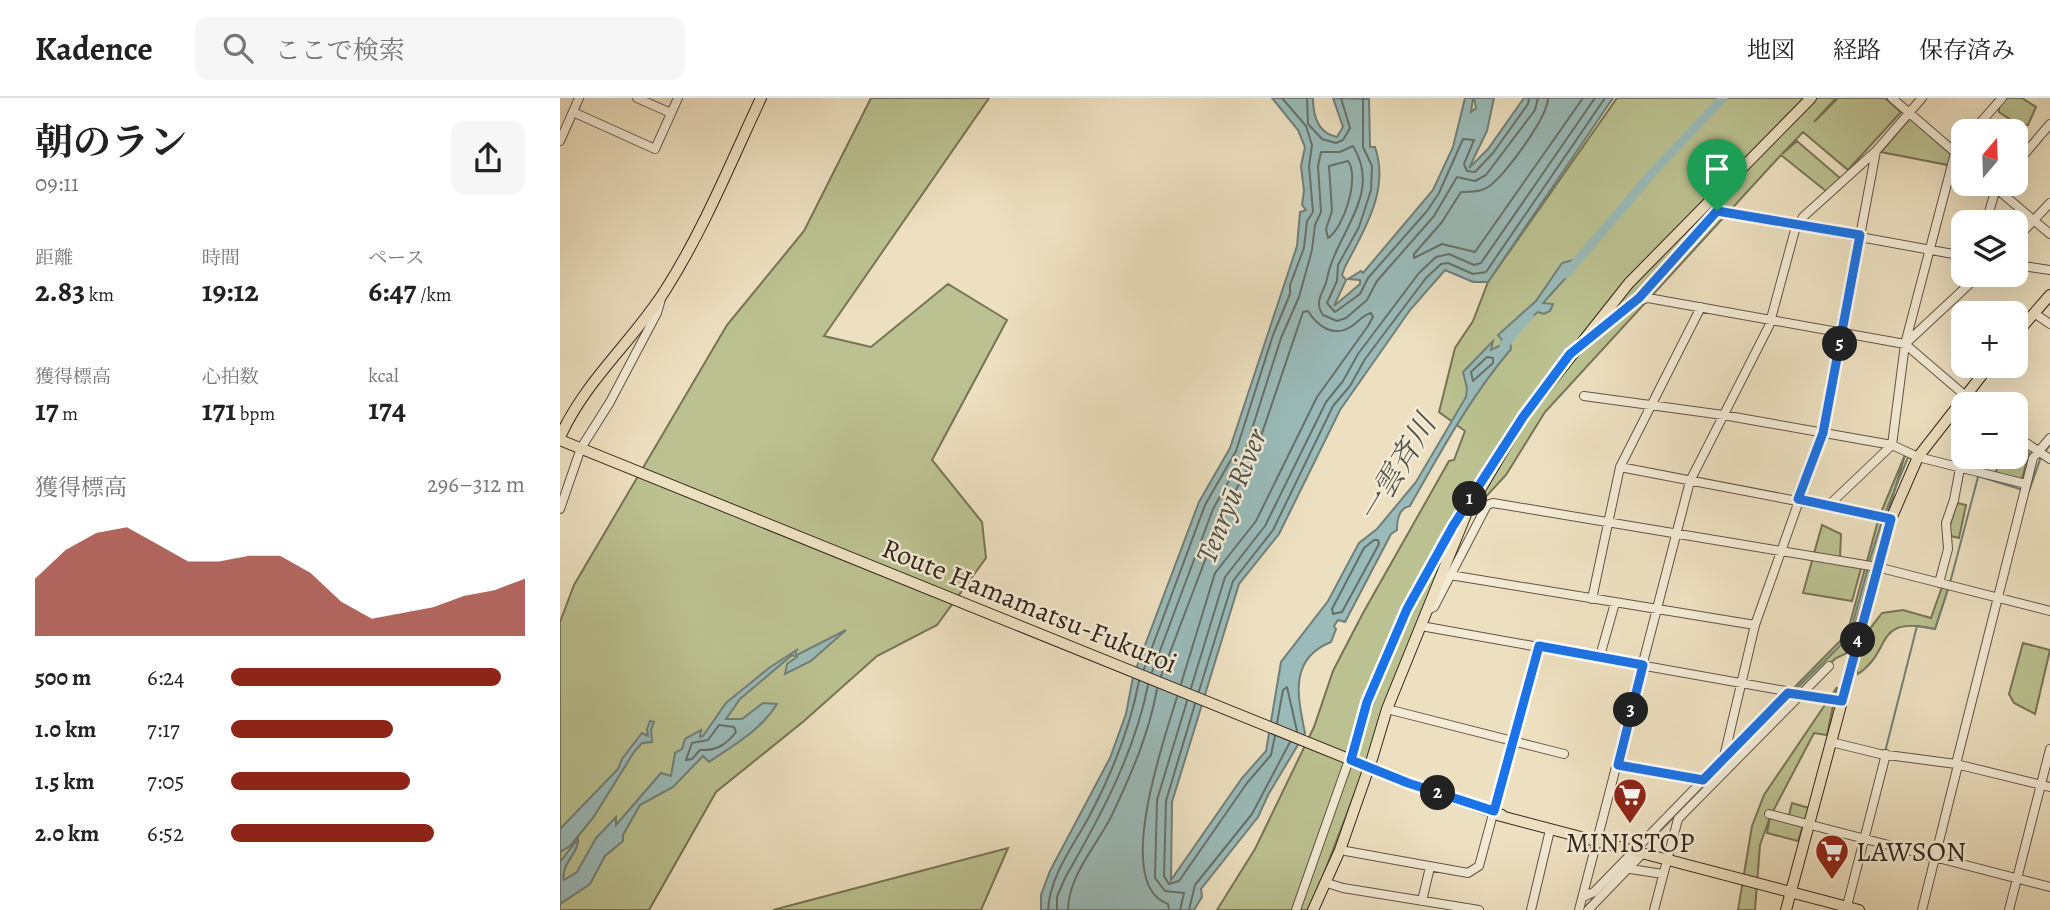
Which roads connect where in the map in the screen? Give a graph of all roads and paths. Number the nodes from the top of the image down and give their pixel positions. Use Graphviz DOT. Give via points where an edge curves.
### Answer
graph roads {
  1 [pos="579,98"];
  2 [pos="637,98"];
  3 [pos="678,98"];
  4 [pos="761,98"];
  5 [pos="1811,98"];
  6 [pos="1892,98"];
  7 [pos="1922,98"];
  8 [pos="2002,98"];
  9 [pos="573,113"];
  10 [pos="671,113"];
  11 [pos="1909,113"];
  12 [pos="1984,119"];
  13 [pos="2050,124"];
  14 [pos="560,141"];
  15 [pos="1951,150"];
  16 [pos="2028,150"];
  17 [pos="1876,151"];
  18 [pos="1951,167"];
  19 [pos="2007,196"];
  20 [pos="2050,203"];
  21 [pos="2035,221"];
  22 [pos="1798,224"];
  23 [pos="2028,228"];
  24 [pos="2050,234"];
  25 [pos="1860,235"];
  26 [pos="1927,249"];
  27 [pos="1951,254"];
  28 [pos="2028,267"];
  29 [pos="2050,270"];
  30 [pos="1966,287"];
  31 [pos="2050,295"];
  32 [pos="661,296"];
  33 [pos="1639,298"];
  34 [pos="1701,307"];
  35 [pos="2034,313"];
  36 [pos="1771,320"];
  37 [pos="2028,320"];
  38 [pos="2050,324"];
  39 [pos="1842,332"];
  40 [pos="1905,344"];
  41 [pos="1570,354"];
  42 [pos="1979,378"];
  43 [pos="1961,392"];
  44 [pos="1967,392"];
  45 [pos="1584,396"];
  46 [pos="1652,405"];
  47 [pos="1951,413"];
  48 [pos="1723,415"];
  49 [pos="564,417"];
  50 [pos="1823,433"];
  51 [pos="561,435"];
  52 [pos="2050,438"];
  53 [pos="560,440"];
  54 [pos="1892,445"];
  55 [pos="2028,445"];
  56 [pos="581,448"];
  57 [pos="2038,453"];
  58 [pos="1918,457"];
  59 [pos="2050,459"];
  60 [pos="1492,466"];
  61 [pos="1951,466"];
  62 [pos="1620,467"];
  63 [pos="1960,469"];
  64 [pos="1964,469"];
  65 [pos="1690,481"];
  66 [pos="2026,484"];
  67 [pos="1798,499"];
  68 [pos="1828,506"];
  69 [pos="560,509"];
  70 [pos="1891,519"];
  71 [pos="1606,521"];
  72 [pos="1677,534"];
  73 [pos="1781,550"];
  74 [pos="1877,567"];
  75 [pos="1450,575"];
  76 [pos="1939,583"];
  77 [pos="1592,598"];
  78 [pos="1997,598"];
  79 [pos="1615,603"];
  80 [pos="1657,608"];
  81 [pos="1427,610"];
  82 [pos="2050,611"];
  83 [pos="1755,625"];
  84 [pos="1421,626"];
  85 [pos="1539,646"];
  86 [pos="1600,656"];
  87 [pos="1643,665"];
  88 [pos="1829,666"];
  89 [pos="1741,683"];
  90 [pos="1788,693"];
  91 [pos="1800,695"];
  92 [pos="1842,701"];
  93 [pos="1387,709"];
  94 [pos="1831,742"];
  95 [pos="1513,743"];
  96 [pos="2050,749"];
  97 [pos="1564,754"];
  98 [pos="1886,754"];
  99 [pos="1346,758"];
  100 [pos="1372,759"];
  101 [pos="1723,761"];
  102 [pos="1957,764"];
  103 [pos="1618,765"];
  104 [pos="1367,773"];
  105 [pos="1705,784"];
  106 [pos="2045,785"];
  107 [pos="1493,812"];
  108 [pos="1769,814"];
  109 [pos="1809,825"];
  110 [pos="1550,830"];
  111 [pos="1864,839"];
  112 [pos="1598,843"];
  113 [pos="1340,850"];
  114 [pos="1637,853"];
  115 [pos="1935,857"];
  116 [pos="1666,860"];
  117 [pos="1430,867"];
  118 [pos="1617,867"];
  119 [pos="1628,869"];
  120 [pos="1663,874"];
  121 [pos="2017,878"];
  122 [pos="1327,883"];
  123 [pos="2050,887"];
  124 [pos="1791,893"];
  125 [pos="1583,897"];
  126 [pos="1422,901"];
  127 [pos="1457,908"];
  128 [pos="1846,908"];
  129 [pos="1296,910"];
  130 [pos="1313,910"];
  131 [pos="1479,910"];
  132 [pos="1531,910"];
  133 [pos="1579,910"];
  134 [pos="1587,910"];
  135 [pos="1654,910"];
  136 [pos="1786,910"];
  137 [pos="1859,910"];
  138 [pos="1922,910"];
  139 [pos="2009,910"];
  1 -- 9 [label="street"];
  2 -- 10 [label="street"];
  3 -- 10 [label="street"];
  4 -- 32 [label="main road" via="687,253"];
  5 -- 41 [label="main road" via="1671,237"];
  6 -- 11 [label="street"];
  7 -- 11 [label="street"];
  8 -- 12 [label="street"];
  9 -- 10 [label="street" via="656,149"];
  9 -- 14 [label="street"];
  11 -- 15 [label="street"];
  11 -- 17 [label="street"];
  13 -- 16 [label="street"];
  17 -- 22 [label="street"];
  17 -- 25 [label="street"];
  18 -- 26 [label="street"];
  19 -- 21 [label="street"];
  20 -- 21 [label="street"];
  21 -- 23 [label="street"];
  21 -- 24 [label="street"];
  22 -- 25 [label="street"];
  22 -- 33 [label="street" via="1717,211"];
  22 -- 36 [label="street"];
  25 -- 26 [label="street"];
  25 -- 39 [label="street"];
  26 -- 27 [label="street"];
  26 -- 40 [label="street"];
  28 -- 29 [label="street"];
  30 -- 40 [label="street"];
  31 -- 35 [label="main road"];
  32 -- 49 [label="main road" via="623,349"];
  32 -- 56 [label="street" via="647,332"];
  33 -- 34 [label="street"];
  33 -- 41 [label="street"];
  34 -- 36 [label="street"];
  34 -- 46 [label="street"];
  35 -- 37 [label="main road"];
  35 -- 38 [label="street"];
  36 -- 39 [label="street"];
  36 -- 48 [label="street"];
  39 -- 40 [label="street"];
  39 -- 50 [label="street"];
  40 -- 43 [label="street"];
  40 -- 54 [label="street"];
  41 -- 60 [label="main road"];
  42 -- 44 [label="main road"];
  45 -- 46 [label="street"];
  46 -- 48 [label="street"];
  46 -- 62 [label="street"];
  47 -- 58 [label="main road"];
  48 -- 50 [label="street"];
  48 -- 65 [label="street"];
  49 -- 51 [label="main road"];
  50 -- 54 [label="street"];
  50 -- 67 [label="street"];
  52 -- 57 [label="street"];
  53 -- 56 [label="main road, Route Hamamatsu-Fukuroi"];
  54 -- 58 [label="street"];
  54 -- 68 [label="street"];
  55 -- 57 [label="street"];
  56 -- 69 [label="street"];
  56 -- 99 [label="main road, Route Hamamatsu-Fukuroi"];
  57 -- 59 [label="street"];
  57 -- 66 [label="street"];
  58 -- 61 [label="street"];
  58 -- 70 [label="main road"];
  60 -- 81 [label="main road" via="1466,512"];
  60 -- 99 [label="street" via="1407,609"];
  62 -- 65 [label="street"];
  62 -- 71 [label="street"];
  63 -- 76 [label="street" via="1946,523 1948,549"];
  64 -- 66 [label="street"];
  65 -- 67 [label="street"];
  65 -- 72 [label="street"];
  66 -- 78 [label="street"];
  67 -- 68 [label="street"];
  67 -- 73 [label="street"];
  68 -- 70 [label="street"];
  70 -- 74 [label="main road"];
  71 -- 72 [label="street"];
  71 -- 75 [label="street" via="1493,503"];
  71 -- 77 [label="street"];
  72 -- 73 [label="street"];
  72 -- 80 [label="street"];
  73 -- 74 [label="street"];
  73 -- 83 [label="street"];
  74 -- 76 [label="street"];
  74 -- 92 [label="main road"];
  75 -- 77 [label="street"];
  75 -- 81 [label="street" via="1434,607"];
  76 -- 78 [label="street"];
  77 -- 79 [label="street"];
  78 -- 82 [label="street"];
  78 -- 102 [label="street"];
  79 -- 80 [label="street"];
  79 -- 86 [label="street"];
  80 -- 83 [label="street"];
  80 -- 87 [label="street"];
  81 -- 84 [label="main road"];
  83 -- 89 [label="street"];
  84 -- 85 [label="street"];
  84 -- 93 [label="main road"];
  85 -- 86 [label="street"];
  85 -- 95 [label="street"];
  86 -- 87 [label="street"];
  87 -- 89 [label="street"];
  87 -- 103 [label="street"];
  88 -- 91 [label="street"];
  89 -- 90 [label="street"];
  89 -- 101 [label="street"];
  90 -- 91 [label="street"];
  90 -- 101 [label="street"];
  91 -- 92 [label="street"];
  91 -- 105 [label="street"];
  92 -- 94 [label="main road"];
  93 -- 95 [label="street"];
  93 -- 100 [label="main road"];
  94 -- 98 [label="street"];
  94 -- 109 [label="main road"];
  95 -- 97 [label="street"];
  95 -- 107 [label="street"];
  96 -- 106 [label="street"];
  98 -- 102 [label="street"];
  98 -- 111 [label="street"];
  99 -- 107 [label="main road, Route Hamamatsu-Fukuroi"];
  99 -- 129 [label="street"];
  101 -- 105 [label="street"];
  102 -- 106 [label="street"];
  102 -- 115 [label="street"];
  103 -- 105 [label="street"];
  103 -- 112 [label="street"];
  104 -- 113 [label="main road"];
  105 -- 114 [label="street"];
  105 -- 116 [label="street" via="1678,819"];
  106 -- 121 [label="street"];
  107 -- 110 [label="main road, Route Hamamatsu-Fukuroi"];
  107 -- 117 [label="street" via="1475,871"];
  108 -- 109 [label="street"];
  109 -- 111 [label="street"];
  109 -- 124 [label="main road"];
  110 -- 112 [label="main road, Route Hamamatsu-Fukuroi"];
  110 -- 132 [label="street"];
  111 -- 115 [label="street"];
  111 -- 128 [label="street"];
  112 -- 114 [label="main road, Route Hamamatsu-Fukuroi"];
  112 -- 125 [label="street"];
  113 -- 117 [label="street"];
  113 -- 122 [label="main road"];
  114 -- 116 [label="main road, Route Hamamatsu-Fukuroi"];
  114 -- 118 [label="street"];
  114 -- 119 [label="street"];
  115 -- 121 [label="street"];
  115 -- 138 [label="street"];
  116 -- 120 [label="street"];
  116 -- 124 [label="main road, Route Hamamatsu-Fukuroi"];
  117 -- 126 [label="street"];
  118 -- 119 [label="street"];
  118 -- 125 [label="street" via="1594,892"];
  119 -- 120 [label="street"];
  119 -- 134 [label="street"];
  120 -- 135 [label="street"];
  121 -- 123 [label="street"];
  121 -- 139 [label="street"];
  122 -- 126 [label="street"];
  122 -- 130 [label="main road"];
  124 -- 128 [label="main road, Route Hamamatsu-Fukuroi"];
  124 -- 136 [label="main road"];
  125 -- 133 [label="street"];
  126 -- 127 [label="street"];
  127 -- 131 [label="street"];
  128 -- 137 [label="main road, Route Hamamatsu-Fukuroi"];
}
